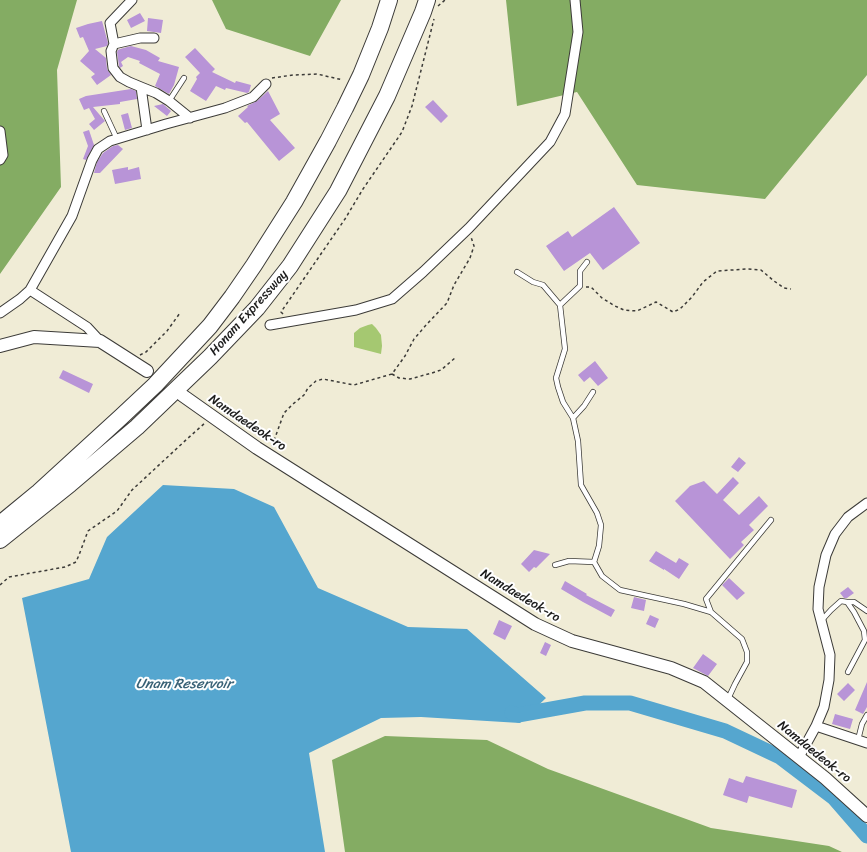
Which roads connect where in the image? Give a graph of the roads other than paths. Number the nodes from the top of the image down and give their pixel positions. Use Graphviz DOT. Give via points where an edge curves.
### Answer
graph roads {
  1 [pos="132,0"];
  2 [pos="389,0"];
  3 [pos="575,0"];
  4 [pos="432,4"];
  5 [pos="154,38"];
  6 [pos="114,44"];
  7 [pos="184,78"];
  8 [pos="266,84"];
  9 [pos="141,87"];
  10 [pos="168,101"];
  11 [pos="104,110"];
  12 [pos="190,118"];
  13 [pos="147,130"];
  14 [pos="0,131"];
  15 [pos="116,140"];
  16 [pos="0,160"];
  17 [pos="587,262"];
  18 [pos="517,272"];
  19 [pos="30,290"];
  20 [pos="560,305"];
  21 [pos="0,313"];
  22 [pos="270,325"];
  23 [pos="100,341"];
  24 [pos="0,346"];
  25 [pos="147,370"];
  26 [pos="593,392"];
  27 [pos="182,395"];
  28 [pos="573,418"];
  29 [pos="867,503"];
  30 [pos="771,520"];
  31 [pos="0,524"];
  32 [pos="0,540"];
  33 [pos="594,562"];
  34 [pos="555,565"];
  35 [pos="847,602"];
  36 [pos="867,611"];
  37 [pos="711,612"];
  38 [pos="821,621"];
  39 [pos="848,672"];
  40 [pos="728,701"];
  41 [pos="867,714"];
  42 [pos="816,726"];
  43 [pos="863,742"];
  44 [pos="799,757"];
  45 [pos="867,816"];
  1 -- 6 [label="street" via="110,23"];
  2 -- 31 [label="highway, Honam Expressway" via="361,75 328,141 294,202 232,297 210,326 155,385 51,481"];
  3 -- 22 [label="street" via="578,32 565,114 550,142 468,228 392,299 356,310"];
  4 -- 32 [label="highway, Honam Expressway" via="423,12 387,96 338,191 290,266 257,308 137,427"];
  5 -- 6 [label="street" via="140,38"];
  6 -- 9 [label="street" via="111,51 113,68 120,77"];
  7 -- 10 [label="lane"];
  8 -- 12 [label="street" via="253,97"];
  9 -- 10 [label="street"];
  9 -- 13 [label="street"];
  10 -- 12 [label="street"];
  11 -- 15 [label="lane"];
  12 -- 13 [label="street"];
  13 -- 15 [label="street"];
  14 -- 16 [label="street" via="3,155"];
  15 -- 19 [label="street" via="110,141 95,154 72,216"];
  17 -- 20 [label="lane" via="580,271 580,286"];
  18 -- 20 [label="lane" via="543,285"];
  19 -- 21 [label="street"];
  19 -- 23 [label="street" via="87,327"];
  20 -- 28 [label="lane" via="565,349 556,378 563,402"];
  23 -- 24 [label="main road" via="34,337"];
  23 -- 25 [label="main road"];
  26 -- 28 [label="lane"];
  27 -- 40 [label="main road, Namdaedeok-ro" via="268,455 535,624 572,641 671,668 704,682"];
  28 -- 33 [label="lane" via="578,441 581,485 601,525"];
  29 -- 38 [label="street" via="848,517 835,534 826,555 819,587 818,609"];
  30 -- 37 [label="lane" via="706,598"];
  33 -- 34 [label="lane" via="569,561"];
  33 -- 37 [label="lane" via="602,576 620,590"];
  35 -- 36 [label="lane" via="854,602"];
  35 -- 38 [label="lane" via="841,601"];
  35 -- 39 [label="lane" via="864,631 865,640"];
  37 -- 40 [label="lane" via="742,639 748,652"];
  38 -- 42 [label="street" via="830,655 829,680 824,707"];
  40 -- 44 [label="main road, Namdaedeok-ro"];
  41 -- 43 [label="lane" via="862,724"];
  42 -- 43 [label="street"];
  42 -- 44 [label="street"];
  44 -- 45 [label="main road, Namdaedeok-ro"];
}
